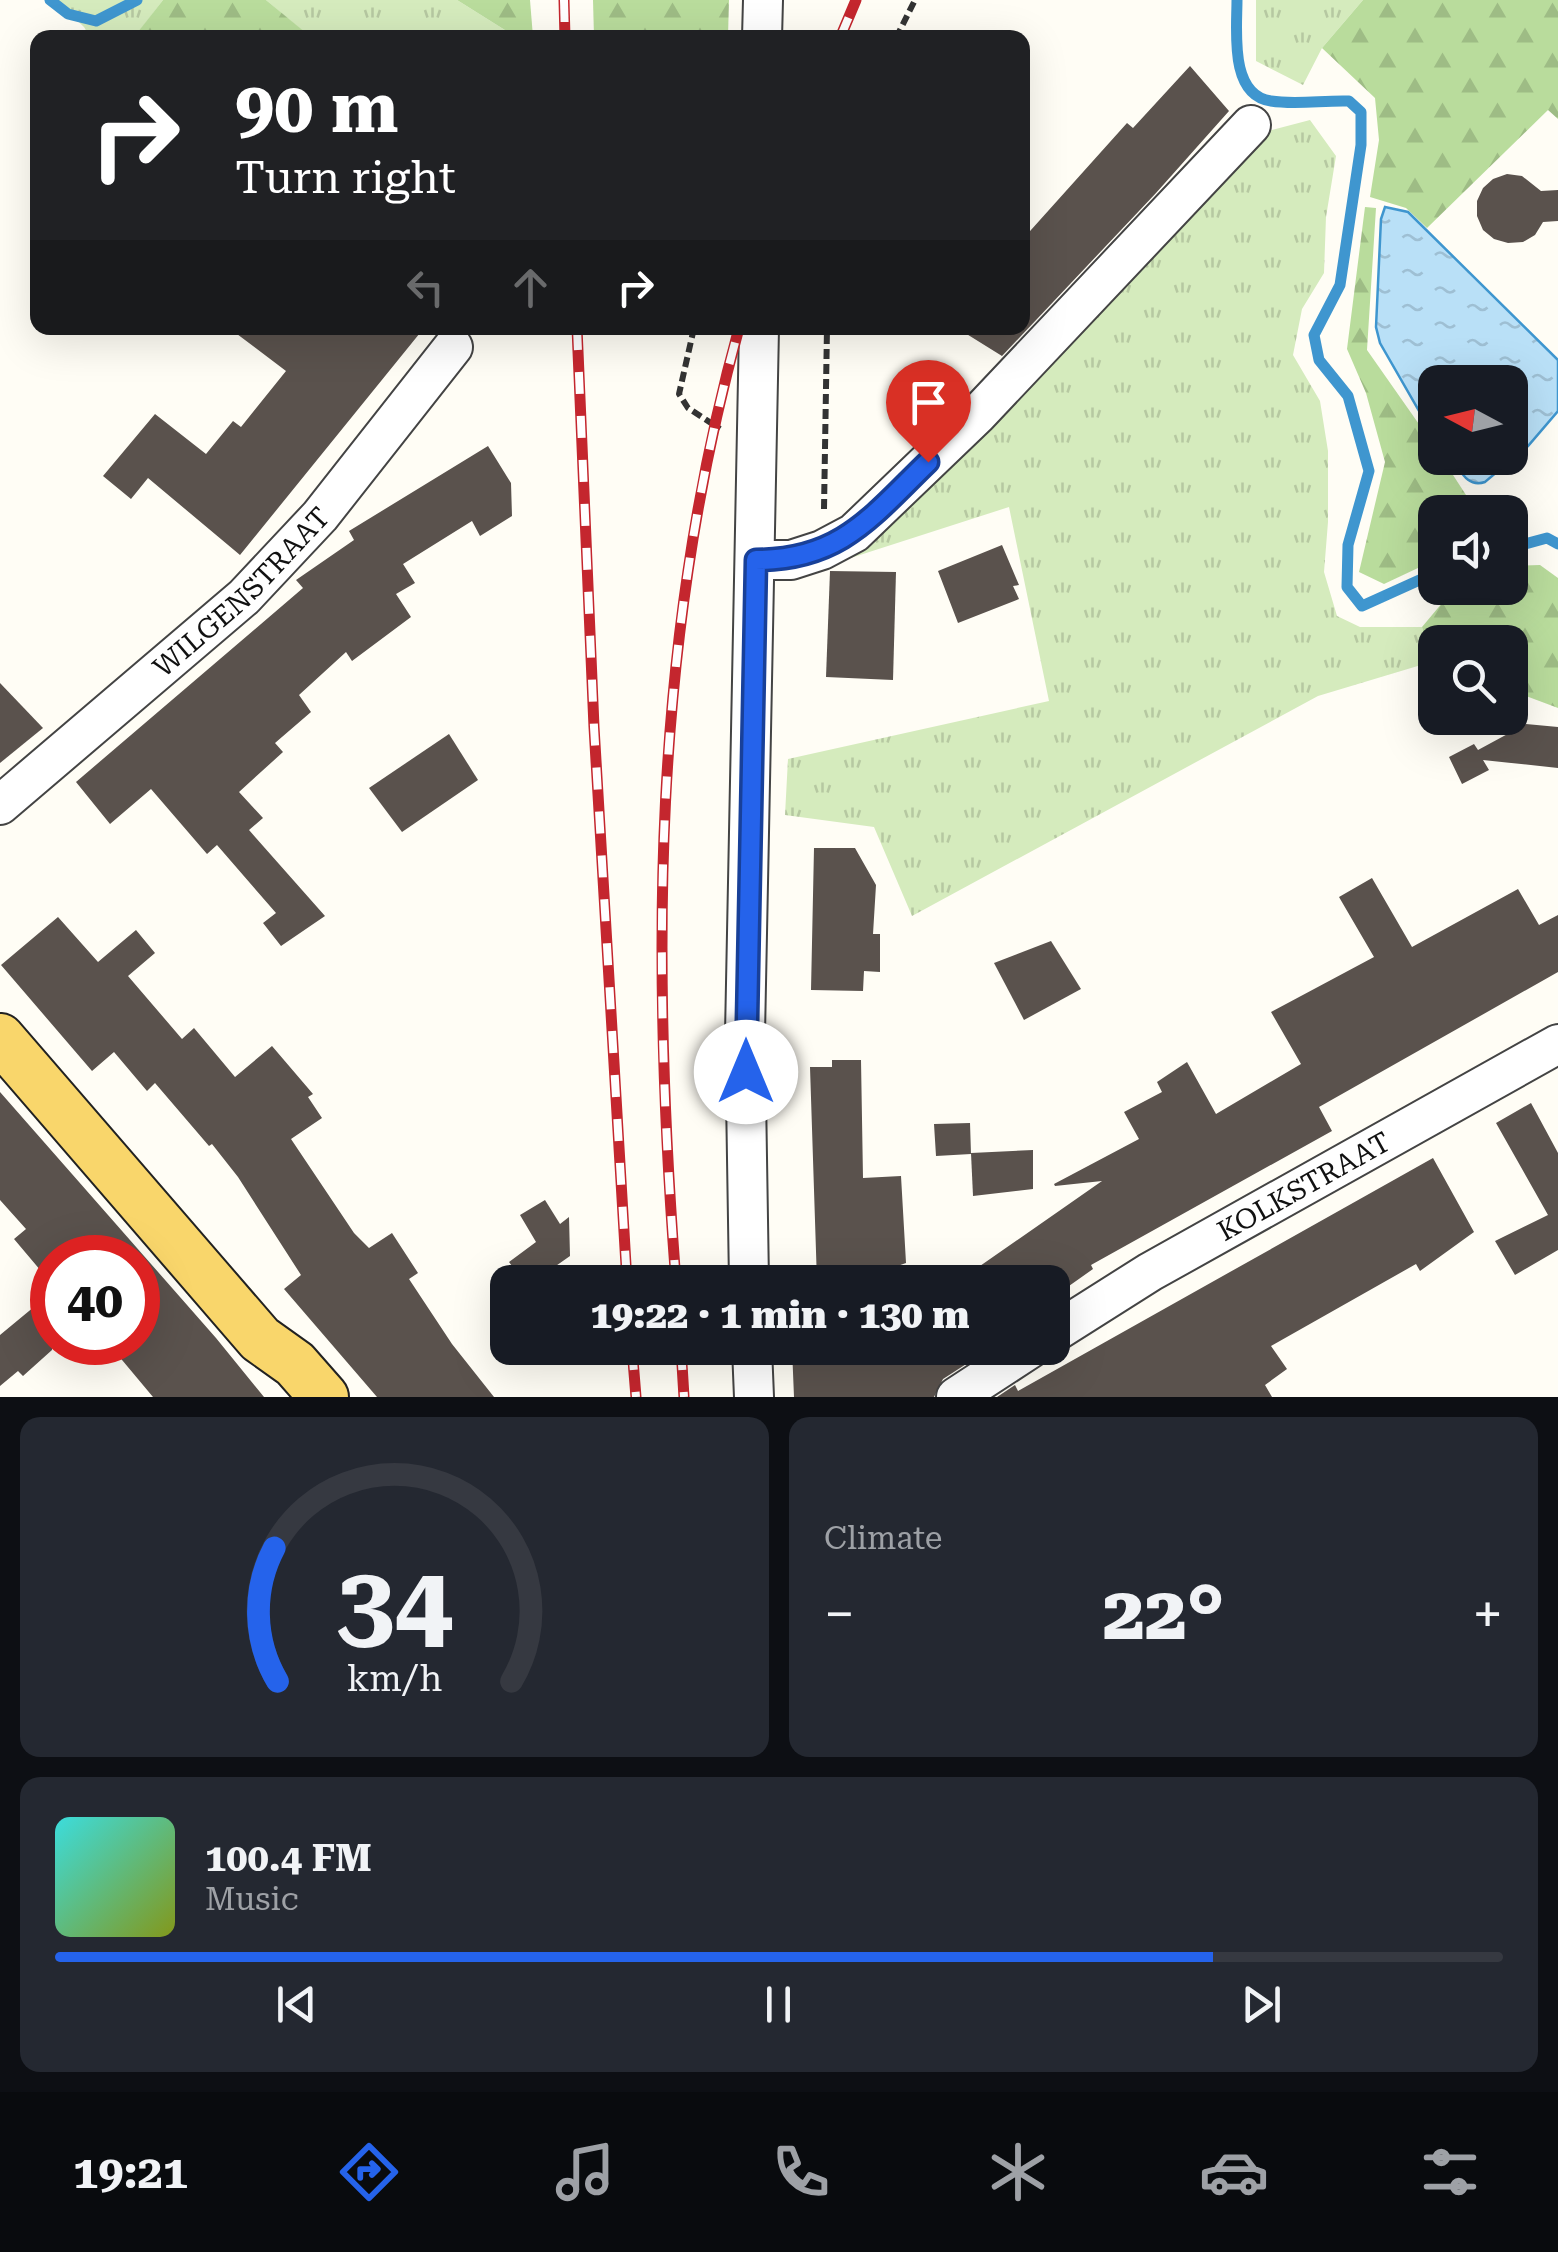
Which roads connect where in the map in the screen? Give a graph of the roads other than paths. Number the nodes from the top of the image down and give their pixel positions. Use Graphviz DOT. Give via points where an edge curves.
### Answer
graph roads {
  1 [pos="763,0"];
  2 [pos="762,30"];
  3 [pos="1251,124"];
  4 [pos="759,335"];
  5 [pos="453,347"];
  6 [pos="756,560"];
  7 [pos="0,805"];
  8 [pos="0,1038"];
  9 [pos="1558,1044"];
  10 [pos="749,1265"];
  11 [pos="1070,1323"];
  12 [pos="753,1365"];
  13 [pos="1005,1365"];
  14 [pos="324,1397"];
  15 [pos="754,1397"];
  16 [pos="956,1397"];
  1 -- 2 [label="street"];
  3 -- 6 [label="street" via="978,414 854,532 791,560"];
  4 -- 6 [label="street"];
  5 -- 7 [label="street, WILGENSTRAAT" via="320,516 244,597"];
  6 -- 10 [label="street" via="745,1034"];
  8 -- 14 [label="main road" via="260,1339"];
  9 -- 11 [label="street, KOLKSTRAAT"];
  12 -- 15 [label="street"];
  13 -- 16 [label="street"];
}
